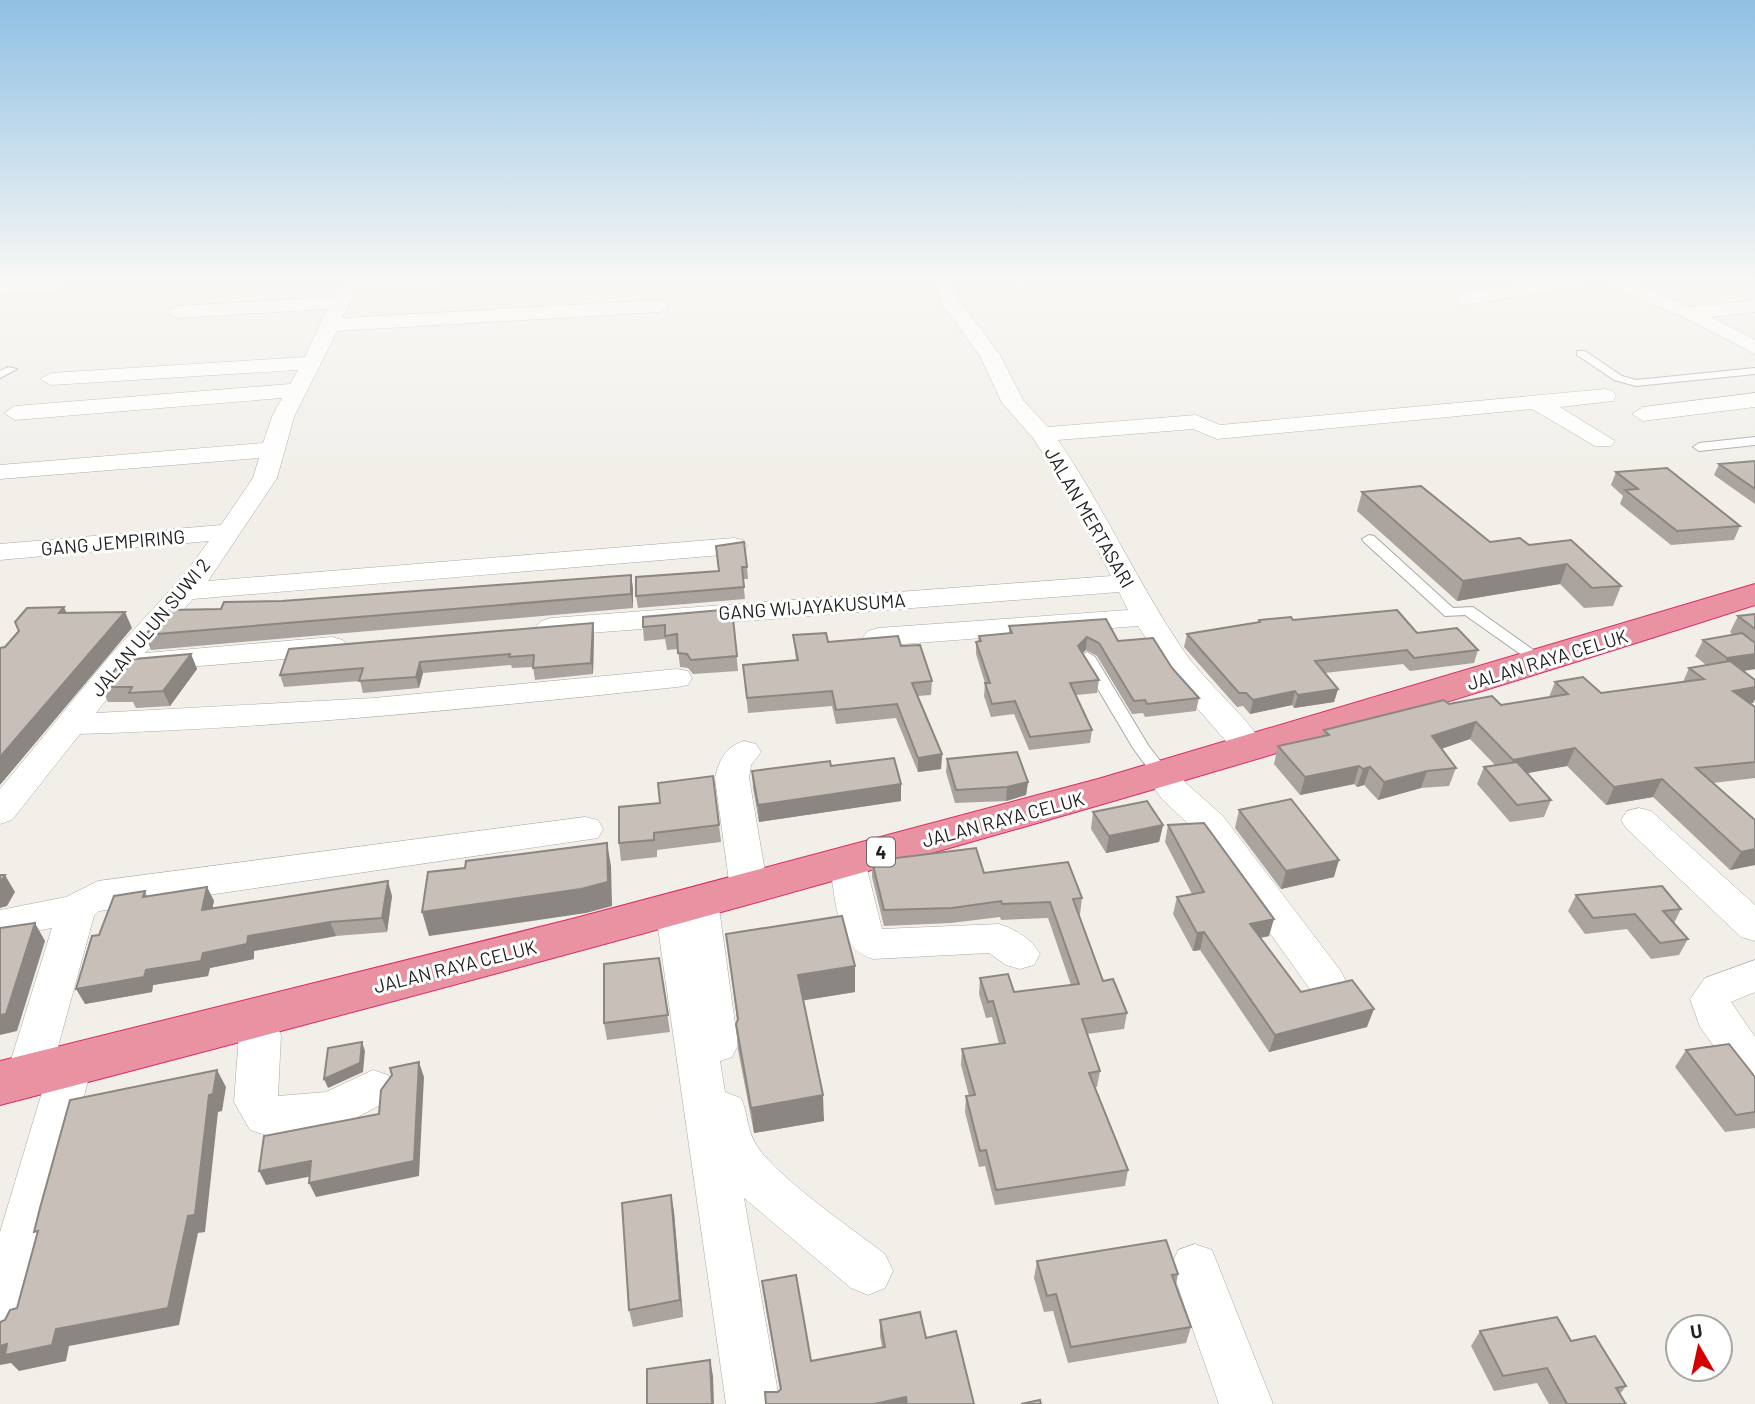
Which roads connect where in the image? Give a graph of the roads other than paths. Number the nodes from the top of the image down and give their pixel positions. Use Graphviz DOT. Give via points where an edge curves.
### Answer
graph roads {
  1 [pos="319,347"];
  2 [pos="984,347"];
  3 [pos="1581,353"];
  4 [pos="311,363"];
  5 [pos="12,369"];
  6 [pos="1755,371"];
  7 [pos="0,375"];
  8 [pos="51,379"];
  9 [pos="296,390"];
  10 [pos="1605,396"];
  11 [pos="1755,400"];
  12 [pos="1535,402"];
  13 [pos="15,413"];
  14 [pos="1643,414"];
  15 [pos="1042,434"];
  16 [pos="1755,440"];
  17 [pos="1603,441"];
  18 [pos="1699,447"];
  19 [pos="271,450"];
  20 [pos="0,472"];
  21 [pos="226,532"];
  22 [pos="1369,539"];
  23 [pos="734,546"];
  24 [pos="0,552"];
  25 [pos="1128,583"];
  26 [pos="185,591"];
  27 [pos="1755,594"];
  28 [pos="1146,617"];
  29 [pos="520,630"];
  30 [pos="878,637"];
  31 [pos="354,644"];
  32 [pos="1087,657"];
  33 [pos="1541,662"];
  34 [pos="119,664"];
  35 [pos="677,678"];
  36 [pos="71,724"];
  37 [pos="1249,747"];
  38 [pos="744,751"];
  39 [pos="1161,774"];
  40 [pos="0,813"];
  41 [pos="1639,820"];
  42 [pos="586,829"];
  43 [pos="847,861"];
  44 [pos="749,889"];
  45 [pos="687,904"];
  46 [pos="78,909"];
  47 [pos="0,924"];
  48 [pos="1755,927"];
  49 [pos="1020,954"];
  50 [pos="1755,976"];
  51 [pos="1326,981"];
  52 [pos="261,1025"];
  53 [pos="1755,1069"];
  54 [pos="33,1075"];
  55 [pos="373,1088"];
  56 [pos="1195,1266"];
  57 [pos="868,1271"];
  58 [pos="0,1316"];
  59 [pos="753,1404"];
  60 [pos="1246,1404"];
  1 -- 4 [label="street, JALAN ULUN SUWI 2"];
  2 -- 15 [label="street, JALAN MERTASARI" via="1013,403"];
  3 -- 6 [label="lane" via="1618,378 1636,383"];
  4 -- 8 [label="street"];
  4 -- 9 [label="street, JALAN ULUN SUWI 2"];
  5 -- 7 [label="lane"];
  9 -- 13 [label="street"];
  9 -- 19 [label="street, JALAN ULUN SUWI 2"];
  10 -- 12 [label="street"];
  11 -- 14 [label="street"];
  12 -- 15 [label="street" via="1217,432 1196,422"];
  12 -- 17 [label="street"];
  15 -- 25 [label="street, JALAN MERTASARI" via="1078,488"];
  16 -- 18 [label="lane"];
  19 -- 20 [label="street"];
  19 -- 21 [label="street, JALAN ULUN SUWI 2" via="265,478"];
  21 -- 24 [label="street, GANG JEMPIRING"];
  21 -- 26 [label="street, JALAN ULUN SUWI 2"];
  22 -- 33 [label="lane" via="1450,613 1468,610"];
  23 -- 26 [label="street"];
  25 -- 28 [label="street, JALAN MERTASARI"];
  25 -- 29 [label="street, GANG WIJAYAKUSUMA"];
  26 -- 34 [label="street, JALAN ULUN SUWI 2"];
  27 -- 33 [label="highway, JALAN RAYA CELUK / 4"];
  28 -- 30 [label="street"];
  28 -- 37 [label="street, JALAN MERTASARI" via="1183,673"];
  31 -- 34 [label="street"];
  32 -- 39 [label="lane"];
  33 -- 37 [label="highway, JALAN RAYA CELUK / 4"];
  34 -- 36 [label="street, JALAN ULUN SUWI 2"];
  35 -- 36 [label="street" via="361,710"];
  36 -- 40 [label="street, JALAN ULUN SUWI 2"];
  37 -- 39 [label="highway, JALAN RAYA CELUK / 4"];
  38 -- 44 [label="street" via="732,778"];
  39 -- 43 [label="highway, JALAN RAYA CELUK / 4"];
  39 -- 51 [label="street" via="1212,825"];
  41 -- 48 [label="street"];
  42 -- 46 [label="street" via="98,895"];
  43 -- 44 [label="highway, JALAN RAYA CELUK / 4"];
  43 -- 49 [label="street" via="862,932 873,944 989,938 999,939"];
  44 -- 45 [label="highway, JALAN RAYA CELUK / 4"];
  45 -- 52 [label="highway, JALAN RAYA CELUK / 4"];
  45 -- 57 [label="street" via="731,1144 751,1176"];
  45 -- 59 [label="street"];
  46 -- 47 [label="street"];
  46 -- 54 [label="street"];
  50 -- 53 [label="street" via="1719,989 1710,999 1715,1014"];
  52 -- 54 [label="highway, JALAN RAYA CELUK / 4"];
  52 -- 55 [label="street" via="256,1102 266,1116 333,1111"];
  54 -- 58 [label="street"];
  56 -- 60 [label="street"];
}
